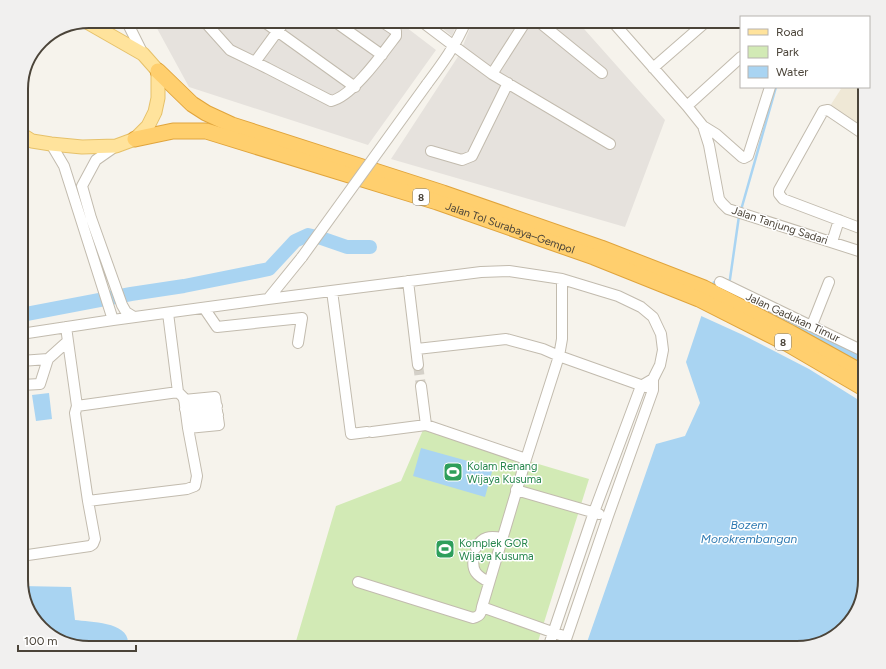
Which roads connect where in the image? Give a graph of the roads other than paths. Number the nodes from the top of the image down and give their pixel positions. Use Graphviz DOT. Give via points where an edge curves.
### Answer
graph roads {
  1 [pos="98,28"];
  2 [pos="130,28"];
  3 [pos="210,28"];
  4 [pos="273,28"];
  5 [pos="279,28"];
  6 [pos="344,28"];
  7 [pos="392,28"];
  8 [pos="430,28"];
  9 [pos="463,28"];
  10 [pos="522,28"];
  11 [pos="547,28"];
  12 [pos="618,28"];
  13 [pos="699,28"];
  14 [pos="277,31"];
  15 [pos="454,46"];
  16 [pos="143,54"];
  17 [pos="382,55"];
  18 [pos="740,58"];
  19 [pos="255,62"];
  20 [pos="654,68"];
  21 [pos="158,71"];
  22 [pos="602,73"];
  23 [pos="492,74"];
  24 [pos="508,83"];
  25 [pos="355,86"];
  26 [pos="770,88"];
  27 [pos="687,106"];
  28 [pos="703,126"];
  29 [pos="858,130"];
  30 [pos="135,139"];
  31 [pos="28,140"];
  32 [pos="51,144"];
  33 [pos="610,144"];
  34 [pos="116,146"];
  35 [pos="431,151"];
  36 [pos="82,186"];
  37 [pos="72,189"];
  38 [pos="87,220"];
  39 [pos="839,220"];
  40 [pos="858,227"];
  41 [pos="832,242"];
  42 [pos="858,251"];
  43 [pos="562,279"];
  44 [pos="408,281"];
  45 [pos="829,282"];
  46 [pos="725,284"];
  47 [pos="332,291"];
  48 [pos="702,294"];
  49 [pos="268,299"];
  50 [pos="204,308"];
  51 [pos="168,313"];
  52 [pos="134,317"];
  53 [pos="113,320"];
  54 [pos="812,325"];
  55 [pos="66,327"];
  56 [pos="28,333"];
  57 [pos="68,341"];
  58 [pos="298,344"];
  59 [pos="858,344"];
  60 [pos="416,349"];
  61 [pos="559,356"];
  62 [pos="48,359"];
  63 [pos="28,361"];
  64 [pos="418,365"];
  65 [pos="858,370"];
  66 [pos="653,384"];
  67 [pos="858,384"];
  68 [pos="28,385"];
  69 [pos="421,386"];
  70 [pos="641,386"];
  71 [pos="178,392"];
  72 [pos="77,406"];
  73 [pos="186,414"];
  74 [pos="426,425"];
  75 [pos="526,459"];
  76 [pos="516,490"];
  77 [pos="88,501"];
  78 [pos="594,512"];
  79 [pos="608,516"];
  80 [pos="502,538"];
  81 [pos="28,555"];
  82 [pos="358,582"];
  83 [pos="489,582"];
  84 [pos="570,584"];
  85 [pos="583,589"];
  86 [pos="482,607"];
  87 [pos="554,632"];
  88 [pos="566,636"];
  89 [pos="551,641"];
  90 [pos="565,641"];
  1 -- 16 [label="main road"];
  2 -- 16 [label="street"];
  3 -- 19 [label="street" via="230,50"];
  4 -- 14 [label="street"];
  5 -- 14 [label="street"];
  6 -- 17 [label="street"];
  7 -- 17 [label="street" via="397,34"];
  8 -- 15 [label="street"];
  9 -- 15 [label="street"];
  10 -- 23 [label="street"];
  11 -- 22 [label="street"];
  12 -- 20 [label="street, Jalan Tanjung Sadari"];
  13 -- 20 [label="street"];
  14 -- 19 [label="street"];
  14 -- 25 [label="street"];
  15 -- 23 [label="street"];
  15 -- 49 [label="street, bridge" via="302,257"];
  16 -- 21 [label="main road"];
  17 -- 25 [label="street"];
  18 -- 27 [label="street"];
  19 -- 25 [label="street" via="331,101"];
  20 -- 27 [label="street, Jalan Tanjung Sadari"];
  21 -- 30 [label="main road" via="155,112 148,126"];
  21 -- 48 [label="highway, Jalan Tol Surabaya–Gempol / 8" via="192,104 232,125 586,242"];
  23 -- 24 [label="street"];
  24 -- 33 [label="street"];
  24 -- 35 [label="street" via="472,156 462,160"];
  26 -- 28 [label="street" via="748,156 742,157"];
  27 -- 28 [label="street, Jalan Tanjung Sadari"];
  28 -- 41 [label="street, Jalan Tanjung Sadari" via="709,144 719,199 728,209"];
  29 -- 39 [label="street" via="828,110 823,110 779,190 782,199"];
  30 -- 34 [label="main road"];
  30 -- 48 [label="highway, Jalan Tol Surabaya–Gempol / 8" via="173,131 206,131 437,202"];
  31 -- 32 [label="main road"];
  32 -- 34 [label="main road"];
  32 -- 37 [label="street" via="64,166"];
  34 -- 36 [label="street" via="96,160"];
  36 -- 37 [label="street"];
  36 -- 38 [label="street"];
  37 -- 38 [label="street"];
  38 -- 52 [label="street" via="122,305 126,312"];
  38 -- 53 [label="street"];
  39 -- 40 [label="street"];
  39 -- 41 [label="street"];
  41 -- 42 [label="street, Jalan Tanjung Sadari"];
  43 -- 44 [label="street" via="509,271"];
  43 -- 61 [label="street" via="562,339"];
  43 -- 66 [label="street" via="618,296 641,307 653,317 661,334 663,350"];
  44 -- 47 [label="street"];
  44 -- 60 [label="street"];
  45 -- 54 [label="street"];
  46 -- 54 [label="street, Jalan Gadukan Timur"];
  47 -- 49 [label="street"];
  47 -- 74 [label="street" via="351,434"];
  48 -- 65 [label="highway, Jalan Tol Surabaya–Gempol / 8" via="791,333"];
  48 -- 67 [label="highway, Jalan Tol Surabaya–Gempol / 8"];
  49 -- 50 [label="street"];
  50 -- 51 [label="street"];
  50 -- 58 [label="street" via="217,328 302,318"];
  51 -- 52 [label="street"];
  51 -- 71 [label="street"];
  52 -- 53 [label="street"];
  53 -- 55 [label="street"];
  54 -- 59 [label="street, Jalan Gadukan Timur"];
  55 -- 56 [label="street"];
  55 -- 57 [label="street"];
  57 -- 62 [label="street"];
  57 -- 72 [label="street"];
  60 -- 61 [label="street" via="506,339"];
  60 -- 64 [label="street"];
  61 -- 70 [label="street"];
  61 -- 75 [label="street"];
  62 -- 63 [label="street"];
  62 -- 68 [label="street" via="40,384"];
  66 -- 70 [label="street"];
  66 -- 79 [label="street"];
  69 -- 74 [label="street"];
  70 -- 78 [label="street"];
  71 -- 72 [label="street"];
  71 -- 73 [label="street" via="184,398"];
  72 -- 77 [label="street" via="75,413"];
  73 -- 73 [label="street" via="215,397 217,411"];
  73 -- 77 [label="street" via="197,476 196,486 187,490"];
  74 -- 75 [label="street"];
  75 -- 76 [label="street"];
  76 -- 78 [label="street"];
  76 -- 80 [label="street"];
  77 -- 81 [label="street" via="95,539 93,544"];
  78 -- 79 [label="street"];
  78 -- 84 [label="street"];
  79 -- 85 [label="street"];
  80 -- 83 [label="street"];
  80 -- 83 [label="street" via="483,538 475,552 472,563 474,570"];
  82 -- 86 [label="street" via="473,618 478,617"];
  83 -- 86 [label="street"];
  84 -- 85 [label="street"];
  84 -- 87 [label="street"];
  85 -- 88 [label="street"];
  86 -- 87 [label="street"];
  87 -- 88 [label="street"];
  87 -- 89 [label="street"];
  88 -- 90 [label="street"];
}
